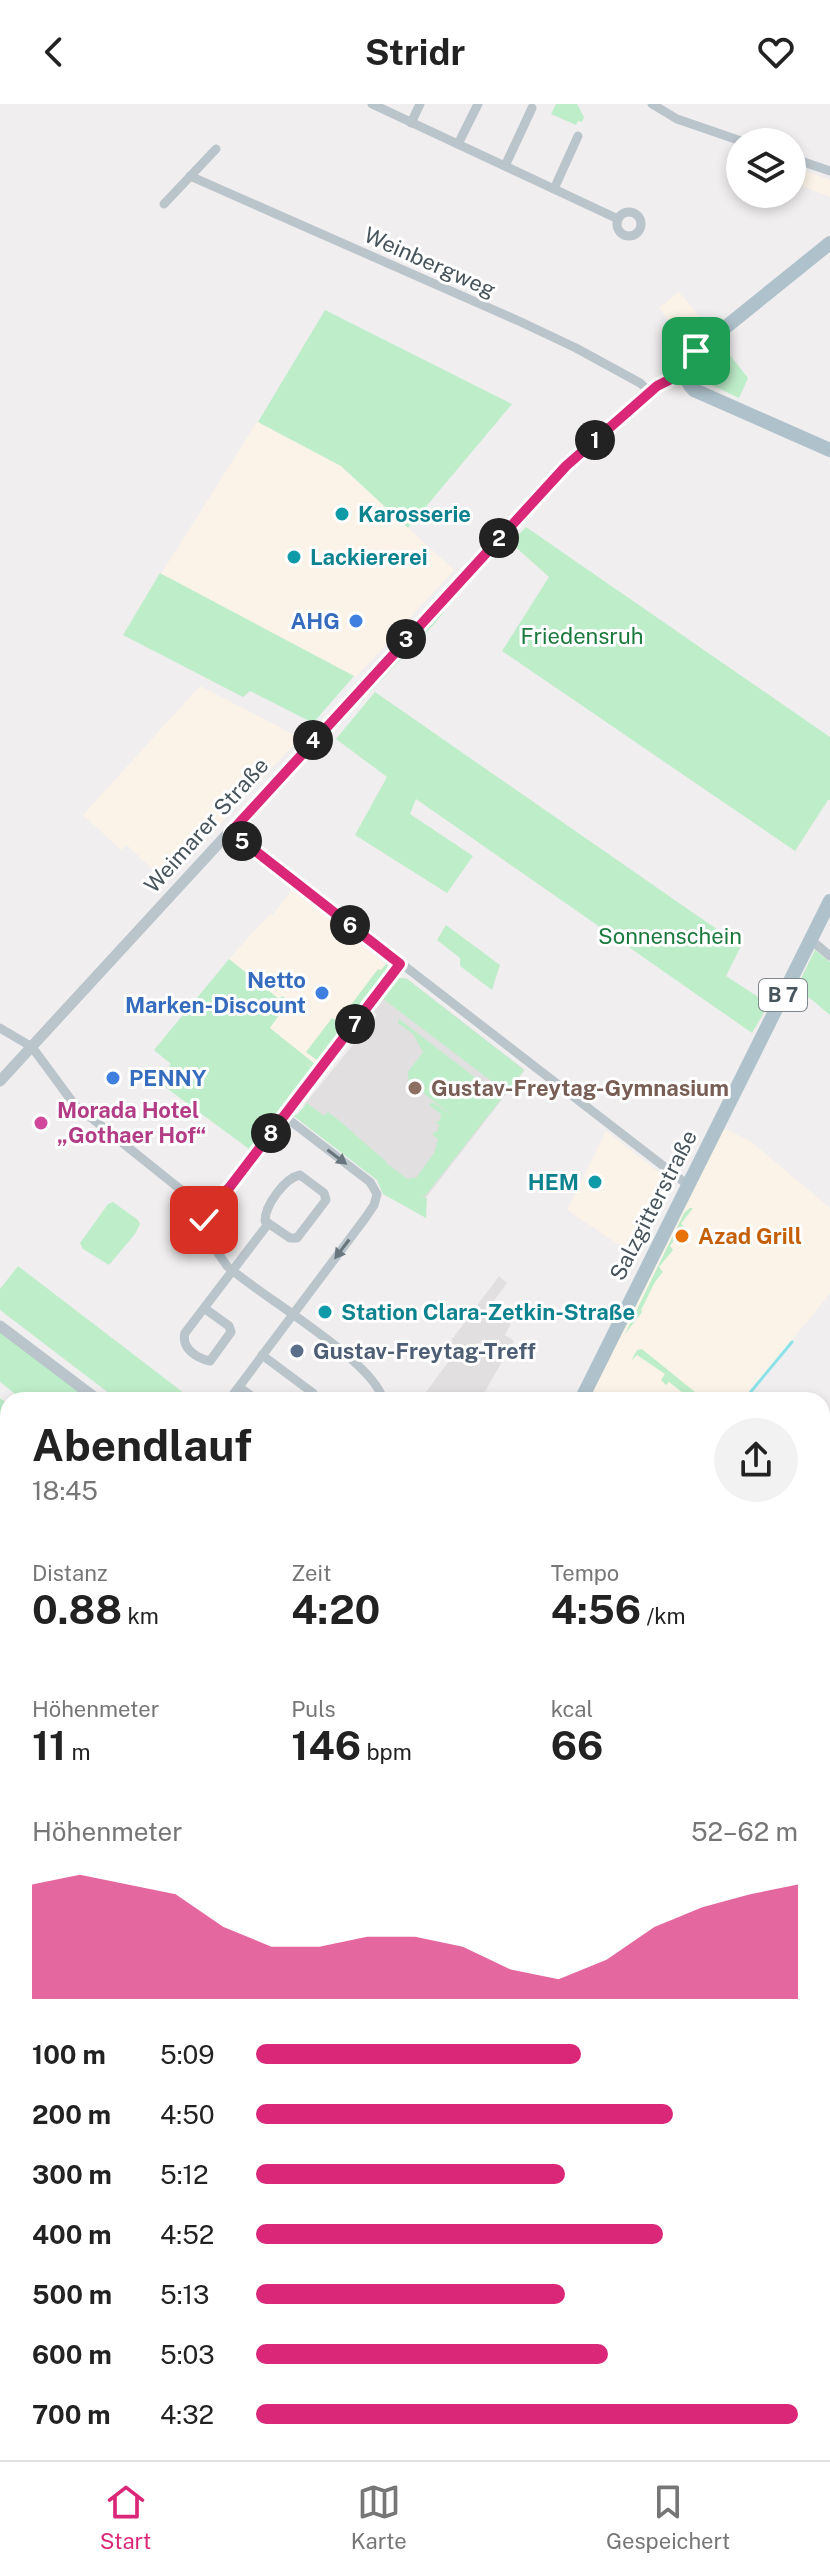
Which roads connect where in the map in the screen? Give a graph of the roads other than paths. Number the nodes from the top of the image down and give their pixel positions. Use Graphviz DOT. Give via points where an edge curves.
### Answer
graph roads {
  1 [pos="372,104"];
  2 [pos="420,104"];
  3 [pos="478,104"];
  4 [pos="652,104"];
  5 [pos="532,108"];
  6 [pos="411,123"];
  7 [pos="578,136"];
  8 [pos="726,136"];
  9 [pos="458,144"];
  10 [pos="216,149"];
  11 [pos="806,163"];
  12 [pos="505,166"];
  13 [pos="830,171"];
  14 [pos="190,176"];
  15 [pos="554,189"];
  16 [pos="164,204"];
  17 [pos="618,219"];
  18 [pos="830,243"];
  19 [pos="685,372"];
  20 [pos="650,392"];
  21 [pos="830,450"];
  22 [pos="231,832"];
  23 [pos="830,901"];
  24 [pos="811,940"];
  25 [pos="830,956"];
  26 [pos="400,964"];
  27 [pos="0,1028"];
  28 [pos="32,1047"];
  29 [pos="0,1081"];
  30 [pos="284,1116"];
  31 [pos="688,1185"];
  32 [pos="201,1213"];
  33 [pos="268,1224"];
  34 [pos="233,1271"];
  35 [pos="204,1308"];
  36 [pos="291,1315"];
  37 [pos="0,1326"];
  38 [pos="262,1355"];
  39 [pos="239,1387"];
  40 [pos="87,1392"];
  41 [pos="235,1392"];
  42 [pos="246,1392"];
  43 [pos="312,1392"];
  44 [pos="381,1392"];
  45 [pos="585,1392"];
  1 -- 6 [label="street"];
  2 -- 6 [label="street"];
  3 -- 9 [label="street"];
  4 -- 8 [label="street"];
  5 -- 12 [label="street"];
  6 -- 9 [label="street"];
  7 -- 15 [label="street"];
  9 -- 12 [label="street"];
  10 -- 14 [label="street"];
  11 -- 13 [label="street"];
  12 -- 15 [label="street"];
  14 -- 16 [label="street"];
  14 -- 20 [label="street, Weinbergweg" via="521,322"];
  15 -- 17 [label="street"];
  18 -- 19 [label="main road, Weimarer Straße" via="696,351"];
  19 -- 20 [label="street, Weimarer Straße"];
  19 -- 21 [label="main road" via="694,390"];
  20 -- 22 [label="street, Weimarer Straße" via="566,466"];
  22 -- 26 [label="street"];
  22 -- 28 [label="street, Weimarer Straße"];
  23 -- 24 [label="main road, Salzgitterstraße / B 7"];
  24 -- 25 [label="street"];
  24 -- 31 [label="main road, Salzgitterstraße / B 7"];
  26 -- 30 [label="street"];
  26 -- 31 [label="street"];
  27 -- 28 [label="street"];
  28 -- 29 [label="street, Weimarer Straße"];
  28 -- 32 [label="street" via="74,1104 161,1172"];
  30 -- 32 [label="street" via="229,1188"];
  30 -- 36 [label="street, one-way" via="370,1182 377,1194 366,1217"];
  31 -- 45 [label="main road, Salzgitterstraße / B 7"];
  32 -- 34 [label="street" via="216,1250"];
  33 -- 33 [label="street" via="297,1238 326,1200 324,1193 300,1175 290,1178 265,1212"];
  33 -- 34 [label="street"];
  34 -- 35 [label="street"];
  34 -- 36 [label="street"];
  35 -- 35 [label="street" via="183,1341 210,1361 231,1332"];
  36 -- 38 [label="street"];
  36 -- 44 [label="street" via="365,1370"];
  37 -- 40 [label="street"];
  38 -- 39 [label="street"];
  38 -- 43 [label="street"];
  39 -- 41 [label="street"];
  39 -- 42 [label="street"];
}
